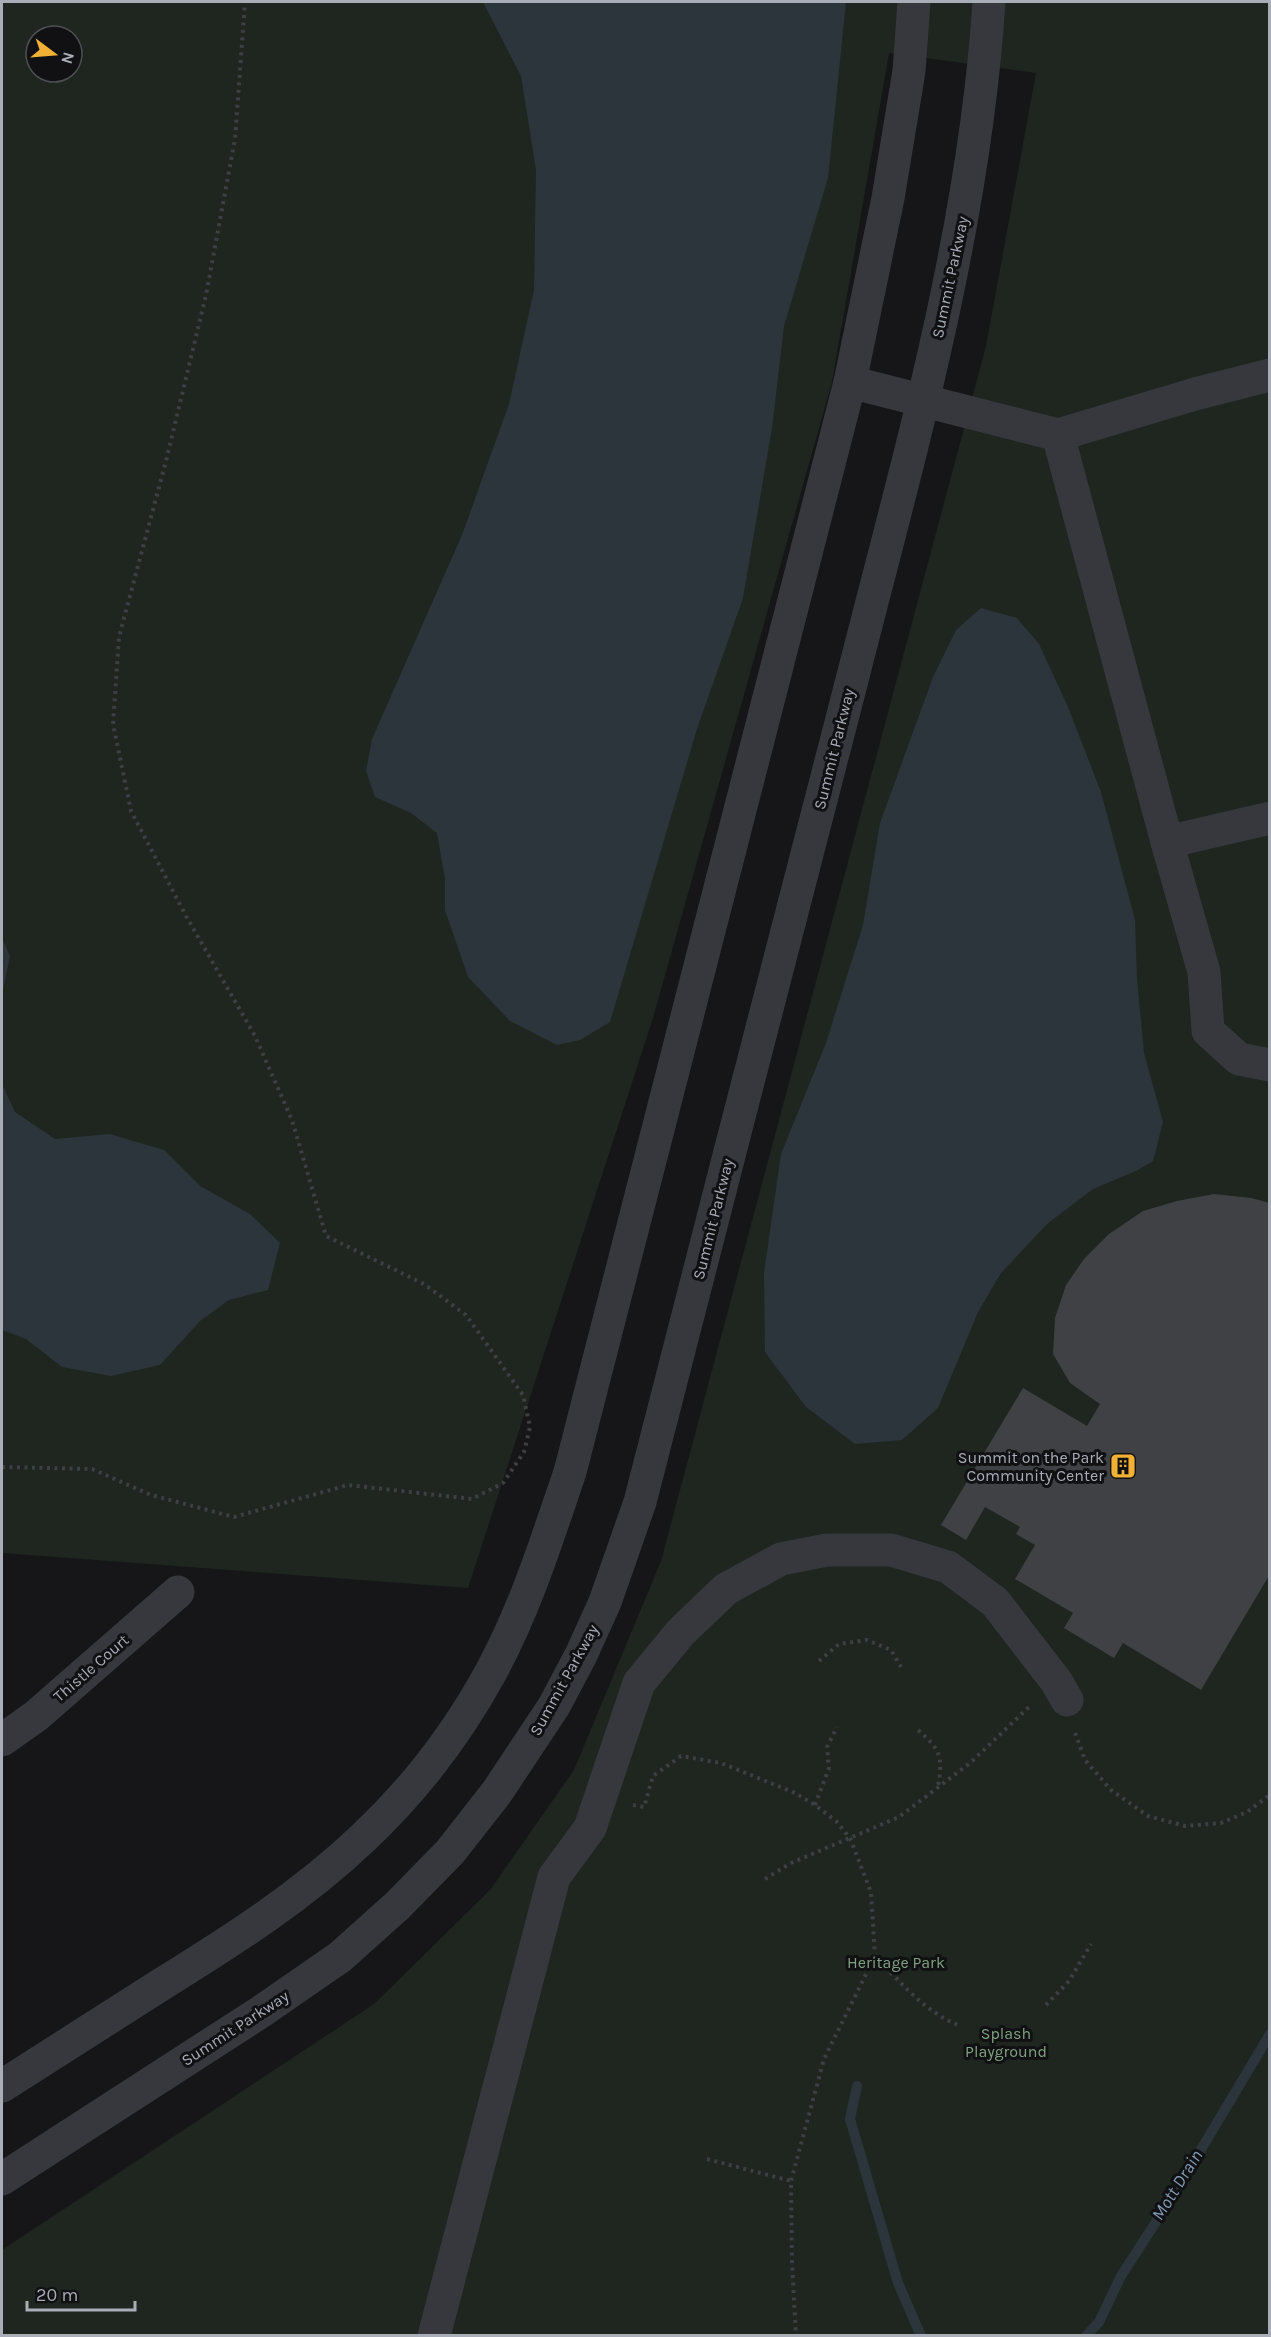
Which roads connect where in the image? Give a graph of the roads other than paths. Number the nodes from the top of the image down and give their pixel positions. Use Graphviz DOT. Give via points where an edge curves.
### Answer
graph roads {
  1 [pos="914,2"];
  2 [pos="989,2"];
  3 [pos="1269,375"];
  4 [pos="850,381"];
  5 [pos="924,400"];
  6 [pos="1058,435"];
  7 [pos="1269,818"];
  8 [pos="1167,842"];
  9 [pos="1269,1065"];
  10 [pos="178,1592"];
  11 [pos="1061,1690"];
  12 [pos="2,1740"];
  13 [pos="2,2086"];
  14 [pos="2,2179"];
  15 [pos="434,2336"];
  1 -- 4 [label="street" via="909,71 888,198"];
  2 -- 5 [label="street, Summit Parkway" via="985,71 964,211"];
  3 -- 6 [label="street"];
  4 -- 5 [label="street"];
  4 -- 13 [label="street" via="570,1472 510,1635 454,1731 411,1787 363,1838 297,1895 248,1930"];
  5 -- 6 [label="street"];
  5 -- 14 [label="street, Summit Parkway" via="640,1502 605,1602 581,1655 554,1706 497,1792 450,1852 397,1906 340,1957 262,2011"];
  6 -- 8 [label="street"];
  7 -- 8 [label="street"];
  8 -- 9 [label="street" via="1204,972 1208,1032 1239,1059"];
  10 -- 12 [label="street, Thistle Court" via="36,1716"];
  11 -- 15 [label="street" via="995,1602 948,1567 891,1550 827,1550 781,1559 726,1589 681,1632 639,1683 590,1828 554,1877"];
}
